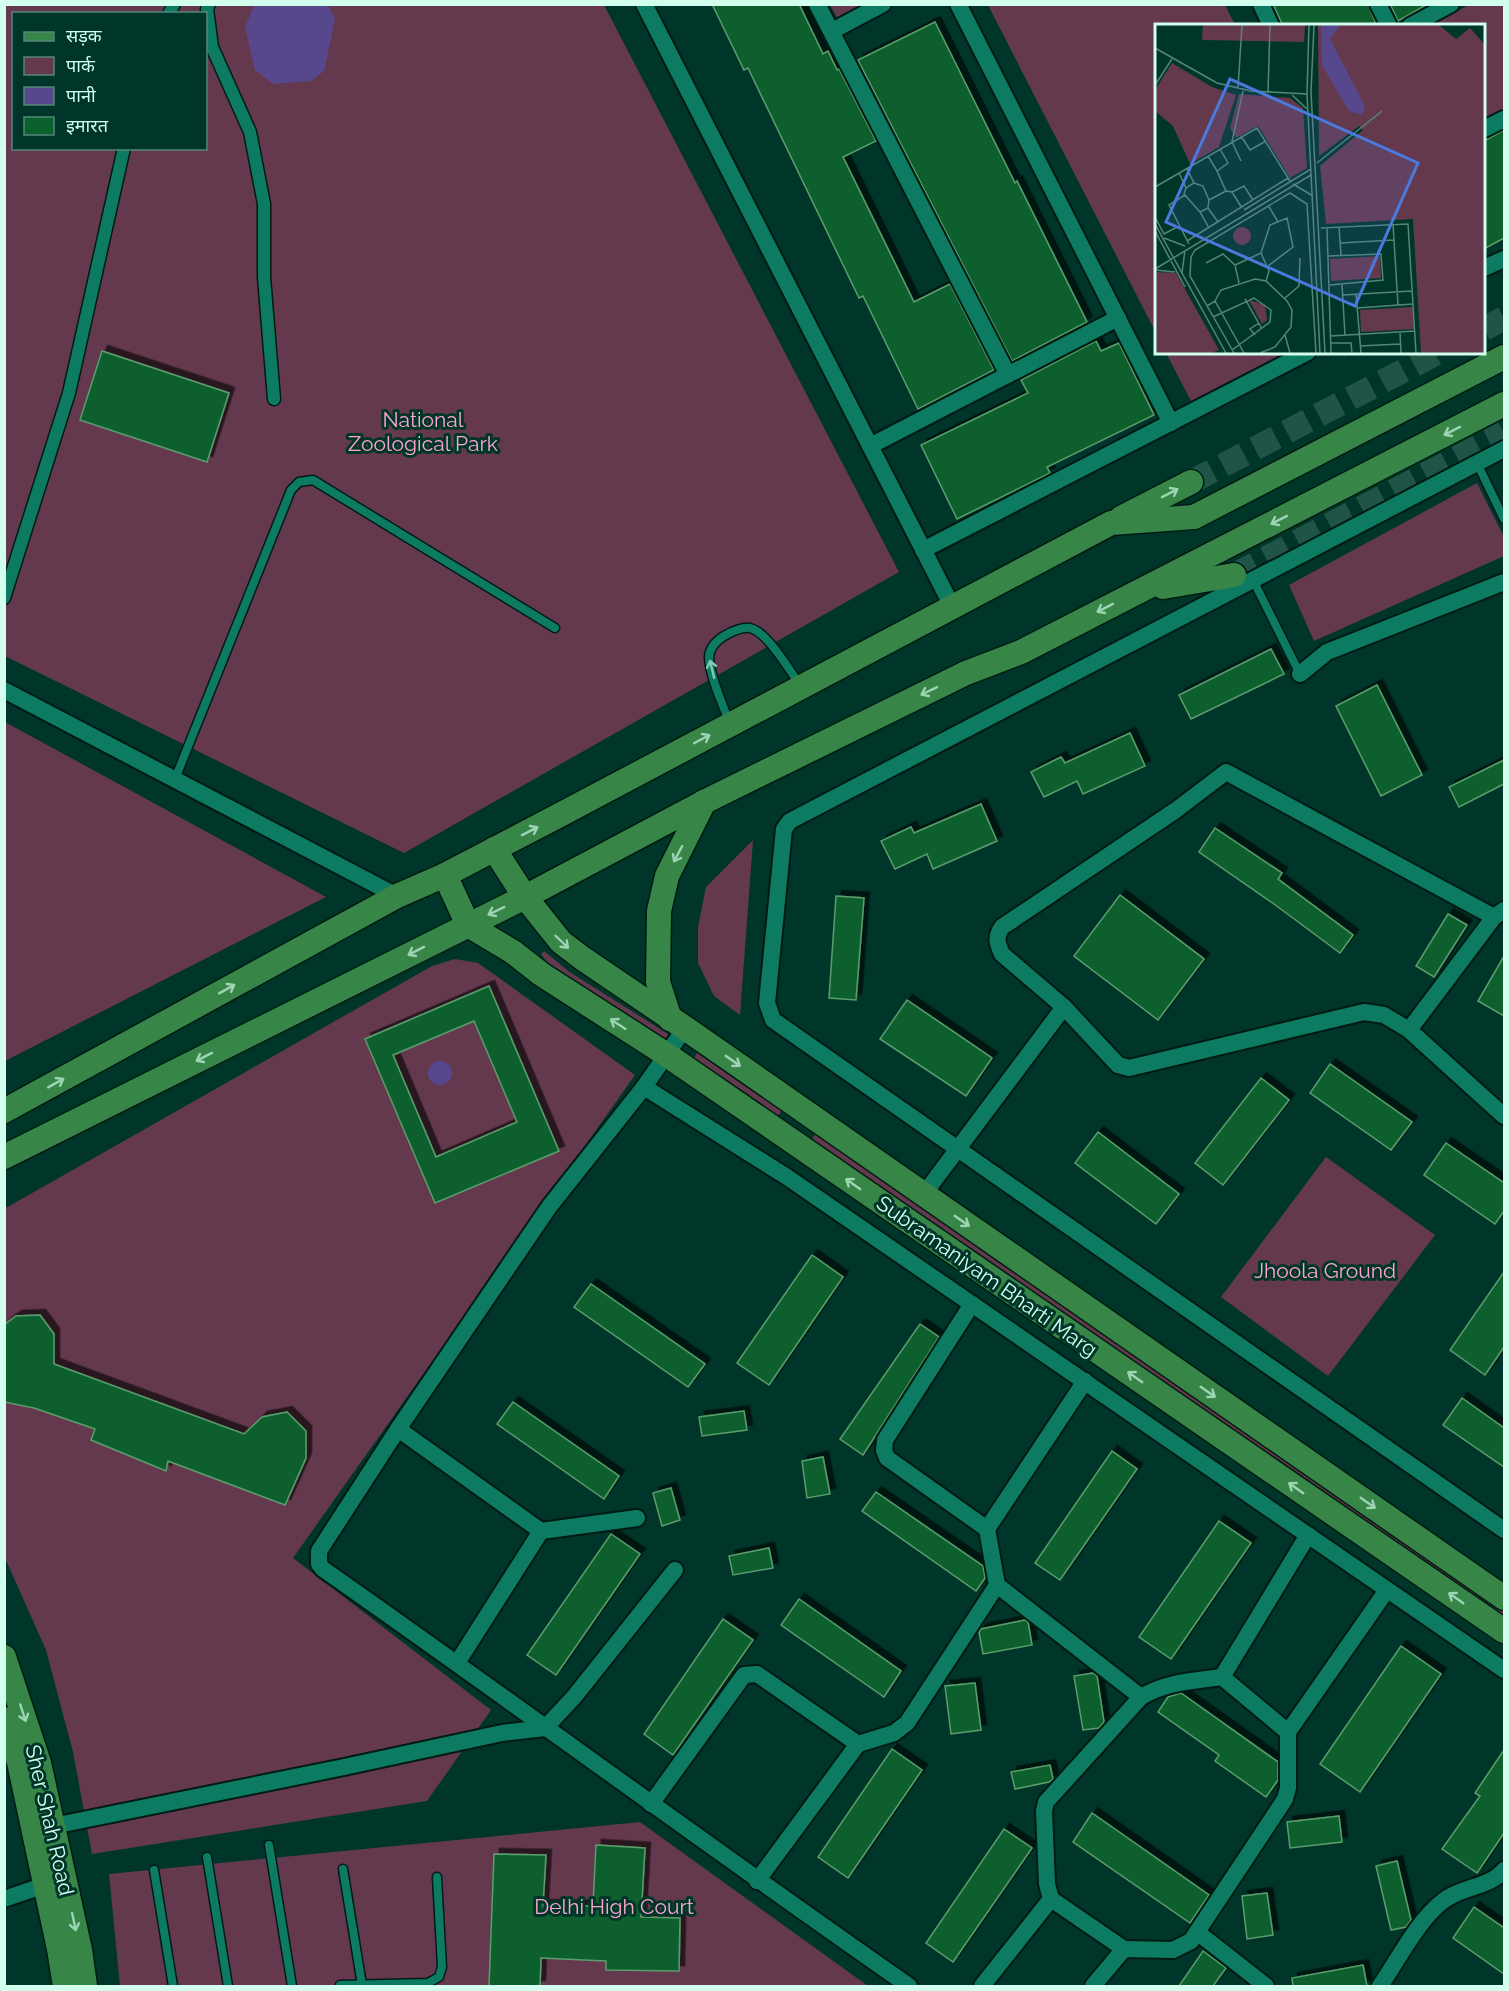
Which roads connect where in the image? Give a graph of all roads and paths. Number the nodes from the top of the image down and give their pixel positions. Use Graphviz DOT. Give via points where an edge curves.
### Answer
graph roads {
  1 [pos="209,4"];
  2 [pos="644,4"];
  3 [pos="817,4"];
  4 [pos="883,4"];
  5 [pos="958,4"];
  6 [pos="1261,4"];
  7 [pos="1378,4"];
  8 [pos="1451,4"];
  9 [pos="1270,24"];
  10 [pos="1388,24"];
  11 [pos="1414,24"];
  12 [pos="832,31"];
  13 [pos="1504,119"];
  14 [pos="1485,128"];
  15 [pos="124,150"];
  16 [pos="1504,259"];
  17 [pos="1485,268"];
  18 [pos="1118,318"];
  19 [pos="1304,354"];
  20 [pos="1504,357"];
  21 [pos="1008,375"];
  22 [pos="274,399"];
  23 [pos="1504,404"];
  24 [pos="1171,423"];
  25 [pos="870,446"];
  26 [pos="1504,449"];
  27 [pos="1477,463"];
  28 [pos="1191,482"];
  29 [pos="1504,519"];
  30 [pos="1111,523"];
  31 [pos="923,550"];
  32 [pos="1243,577"];
  33 [pos="1504,582"];
  34 [pos="1138,591"];
  35 [pos="4,598"];
  36 [pos="952,606"];
  37 [pos="555,628"];
  38 [pos="1300,674"];
  39 [pos="801,686"];
  40 [pos="4,690"];
  41 [pos="730,724"];
  42 [pos="175,779"];
  43 [pos="704,802"];
  44 [pos="494,849"];
  45 [pos="445,875"];
  46 [pos="397,896"];
  47 [pos="525,897"];
  48 [pos="1499,914"];
  49 [pos="468,925"];
  50 [pos="1064,1007"];
  51 [pos="678,1023"];
  52 [pos="1409,1030"];
  53 [pos="667,1056"];
  54 [pos="644,1087"];
  55 [pos="4,1111"];
  56 [pos="1504,1116"];
  57 [pos="958,1149"];
  58 [pos="4,1157"];
  59 [pos="924,1194"];
  60 [pos="972,1304"];
  61 [pos="1085,1381"];
  62 [pos="398,1429"];
  63 [pos="637,1518"];
  64 [pos="987,1529"];
  65 [pos="1504,1530"];
  66 [pos="541,1531"];
  67 [pos="1308,1535"];
  68 [pos="675,1570"];
  69 [pos="997,1585"];
  70 [pos="1388,1590"];
  71 [pos="1504,1598"];
  72 [pos="1504,1631"];
  73 [pos="4,1657"];
  74 [pos="457,1663"];
  75 [pos="1504,1670"];
  76 [pos="1222,1677"];
  77 [pos="1141,1697"];
  78 [pos="4,1719"];
  79 [pos="545,1728"];
  80 [pos="1288,1732"];
  81 [pos="858,1744"];
  82 [pos="651,1804"];
  83 [pos="53,1826"];
  84 [pos="269,1845"];
  85 [pos="207,1857"];
  86 [pos="343,1869"];
  87 [pos="154,1870"];
  88 [pos="1504,1871"];
  89 [pos="437,1877"];
  90 [pos="757,1881"];
  91 [pos="45,1885"];
  92 [pos="4,1899"];
  93 [pos="1051,1899"];
  94 [pos="1197,1932"];
  95 [pos="1124,1949"];
  96 [pos="362,1984"];
  97 [pos="64,1986"];
  98 [pos="85,1986"];
  99 [pos="173,1986"];
  100 [pos="228,1986"];
  101 [pos="292,1986"];
  102 [pos="338,1986"];
  103 [pos="909,1986"];
  104 [pos="982,1986"];
  105 [pos="1093,1986"];
  106 [pos="1266,1986"];
  107 [pos="1380,1986"];
  1 -- 22 [label="street" via="212,47 250,132 264,204 264,277"];
  2 -- 25 [label="street"];
  3 -- 12 [label="street"];
  4 -- 12 [label="street"];
  5 -- 18 [label="street"];
  6 -- 9 [label="street"];
  7 -- 10 [label="street"];
  8 -- 11 [label="street"];
  12 -- 21 [label="street"];
  13 -- 14 [label="street"];
  15 -- 35 [label="street" via="69,393"];
  16 -- 17 [label="street"];
  18 -- 21 [label="street"];
  18 -- 24 [label="street"];
  19 -- 24 [label="street"];
  20 -- 30 [label="main road" via="1194,517"];
  21 -- 25 [label="street"];
  23 -- 34 [label="main road, one-way"];
  24 -- 31 [label="street"];
  25 -- 31 [label="street"];
  26 -- 27 [label="street"];
  27 -- 29 [label="lane"];
  27 -- 32 [label="street"];
  30 -- 28 [label="main road, one-way"];
  30 -- 36 [label="main road"];
  31 -- 36 [label="street"];
  32 -- 34 [label="main road"];
  32 -- 38 [label="lane"];
  32 -- 57 [label="street" via="786,824 767,1003 773,1020"];
  33 -- 38 [label="street" via="1327,652"];
  34 -- 43 [label="main road, one-way" via="1021,652 966,673"];
  36 -- 39 [label="main road"];
  37 -- 42 [label="lane" via="313,480 299,482 291,490"];
  39 -- 41 [label="main road"];
  41 -- 39 [label="lane, one-way" via="709,657 714,644 724,636 746,628 759,633"];
  40 -- 42 [label="street"];
  44 -- 41 [label="main road, one-way"];
  42 -- 46 [label="street"];
  43 -- 47 [label="main road"];
  43 -- 51 [label="main road, one-way" via="667,876 658,911 658,982"];
  44 -- 45 [label="main road"];
  44 -- 47 [label="main road, Subramaniyam Bharti Marg"];
  45 -- 46 [label="main road"];
  45 -- 49 [label="main road"];
  55 -- 46 [label="main road, one-way"];
  47 -- 49 [label="main road, one-way"];
  47 -- 51 [label="main road, Subramaniyam Bharti Marg, one-way" via="561,942"];
  48 -- 50 [label="street" via="1227,772 1002,927 997,943 1002,954"];
  48 -- 52 [label="street"];
  53 -- 49 [label="main road, Subramaniyam Bharti Marg, one-way"];
  49 -- 58 [label="main road, one-way"];
  50 -- 52 [label="street" via="1123,1068 1364,1012 1384,1016"];
  50 -- 57 [label="street"];
  51 -- 53 [label="street"];
  51 -- 59 [label="main road, Subramaniyam Bharti Marg, one-way"];
  52 -- 56 [label="street"];
  53 -- 54 [label="street"];
  72 -- 53 [label="main road, Subramaniyam Bharti Marg, one-way"];
  54 -- 60 [label="street" via="787,1177"];
  54 -- 62 [label="street" via="549,1207"];
  57 -- 59 [label="street"];
  57 -- 65 [label="street"];
  59 -- 71 [label="main road, Subramaniyam Bharti Marg, one-way"];
  60 -- 61 [label="street"];
  60 -- 64 [label="street" via="885,1440 884,1450 887,1458"];
  61 -- 64 [label="street"];
  61 -- 67 [label="street"];
  62 -- 66 [label="street"];
  62 -- 74 [label="street" via="317,1558 323,1569"];
  63 -- 66 [label="street"];
  64 -- 69 [label="street"];
  66 -- 74 [label="street"];
  67 -- 70 [label="street"];
  67 -- 76 [label="street"];
  68 -- 79 [label="street"];
  69 -- 77 [label="street"];
  69 -- 81 [label="street" via="907,1723 894,1733"];
  70 -- 75 [label="street"];
  70 -- 80 [label="street"];
  73 -- 83 [label="main road, Sher Shah Road, one-way" via="39,1763"];
  74 -- 79 [label="street"];
  76 -- 77 [label="street" via="1168,1684"];
  76 -- 80 [label="street"];
  77 -- 93 [label="street" via="1046,1802 1047,1884"];
  78 -- 91 [label="main road, Sher Shah Road" via="19,1762"];
  79 -- 82 [label="street"];
  79 -- 83 [label="street" via="502,1733"];
  80 -- 94 [label="street" via="1285,1799"];
  81 -- 82 [label="street" via="757,1674 744,1675"];
  81 -- 90 [label="street"];
  82 -- 90 [label="street"];
  83 -- 98 [label="main road, Sher Shah Road, one-way"];
  84 -- 101 [label="lane"];
  85 -- 100 [label="lane"];
  86 -- 96 [label="lane"];
  87 -- 99 [label="lane"];
  88 -- 107 [label="street" via="1494,1880 1443,1901 1424,1920"];
  89 -- 96 [label="lane" via="442,1967 439,1977 428,1983"];
  90 -- 103 [label="street"];
  91 -- 92 [label="street"];
  91 -- 97 [label="main road, Sher Shah Road"];
  93 -- 95 [label="street"];
  93 -- 104 [label="street"];
  94 -- 95 [label="street" via="1191,1941 1173,1950"];
  94 -- 106 [label="street"];
  95 -- 105 [label="street"];
  96 -- 102 [label="lane"];
}
